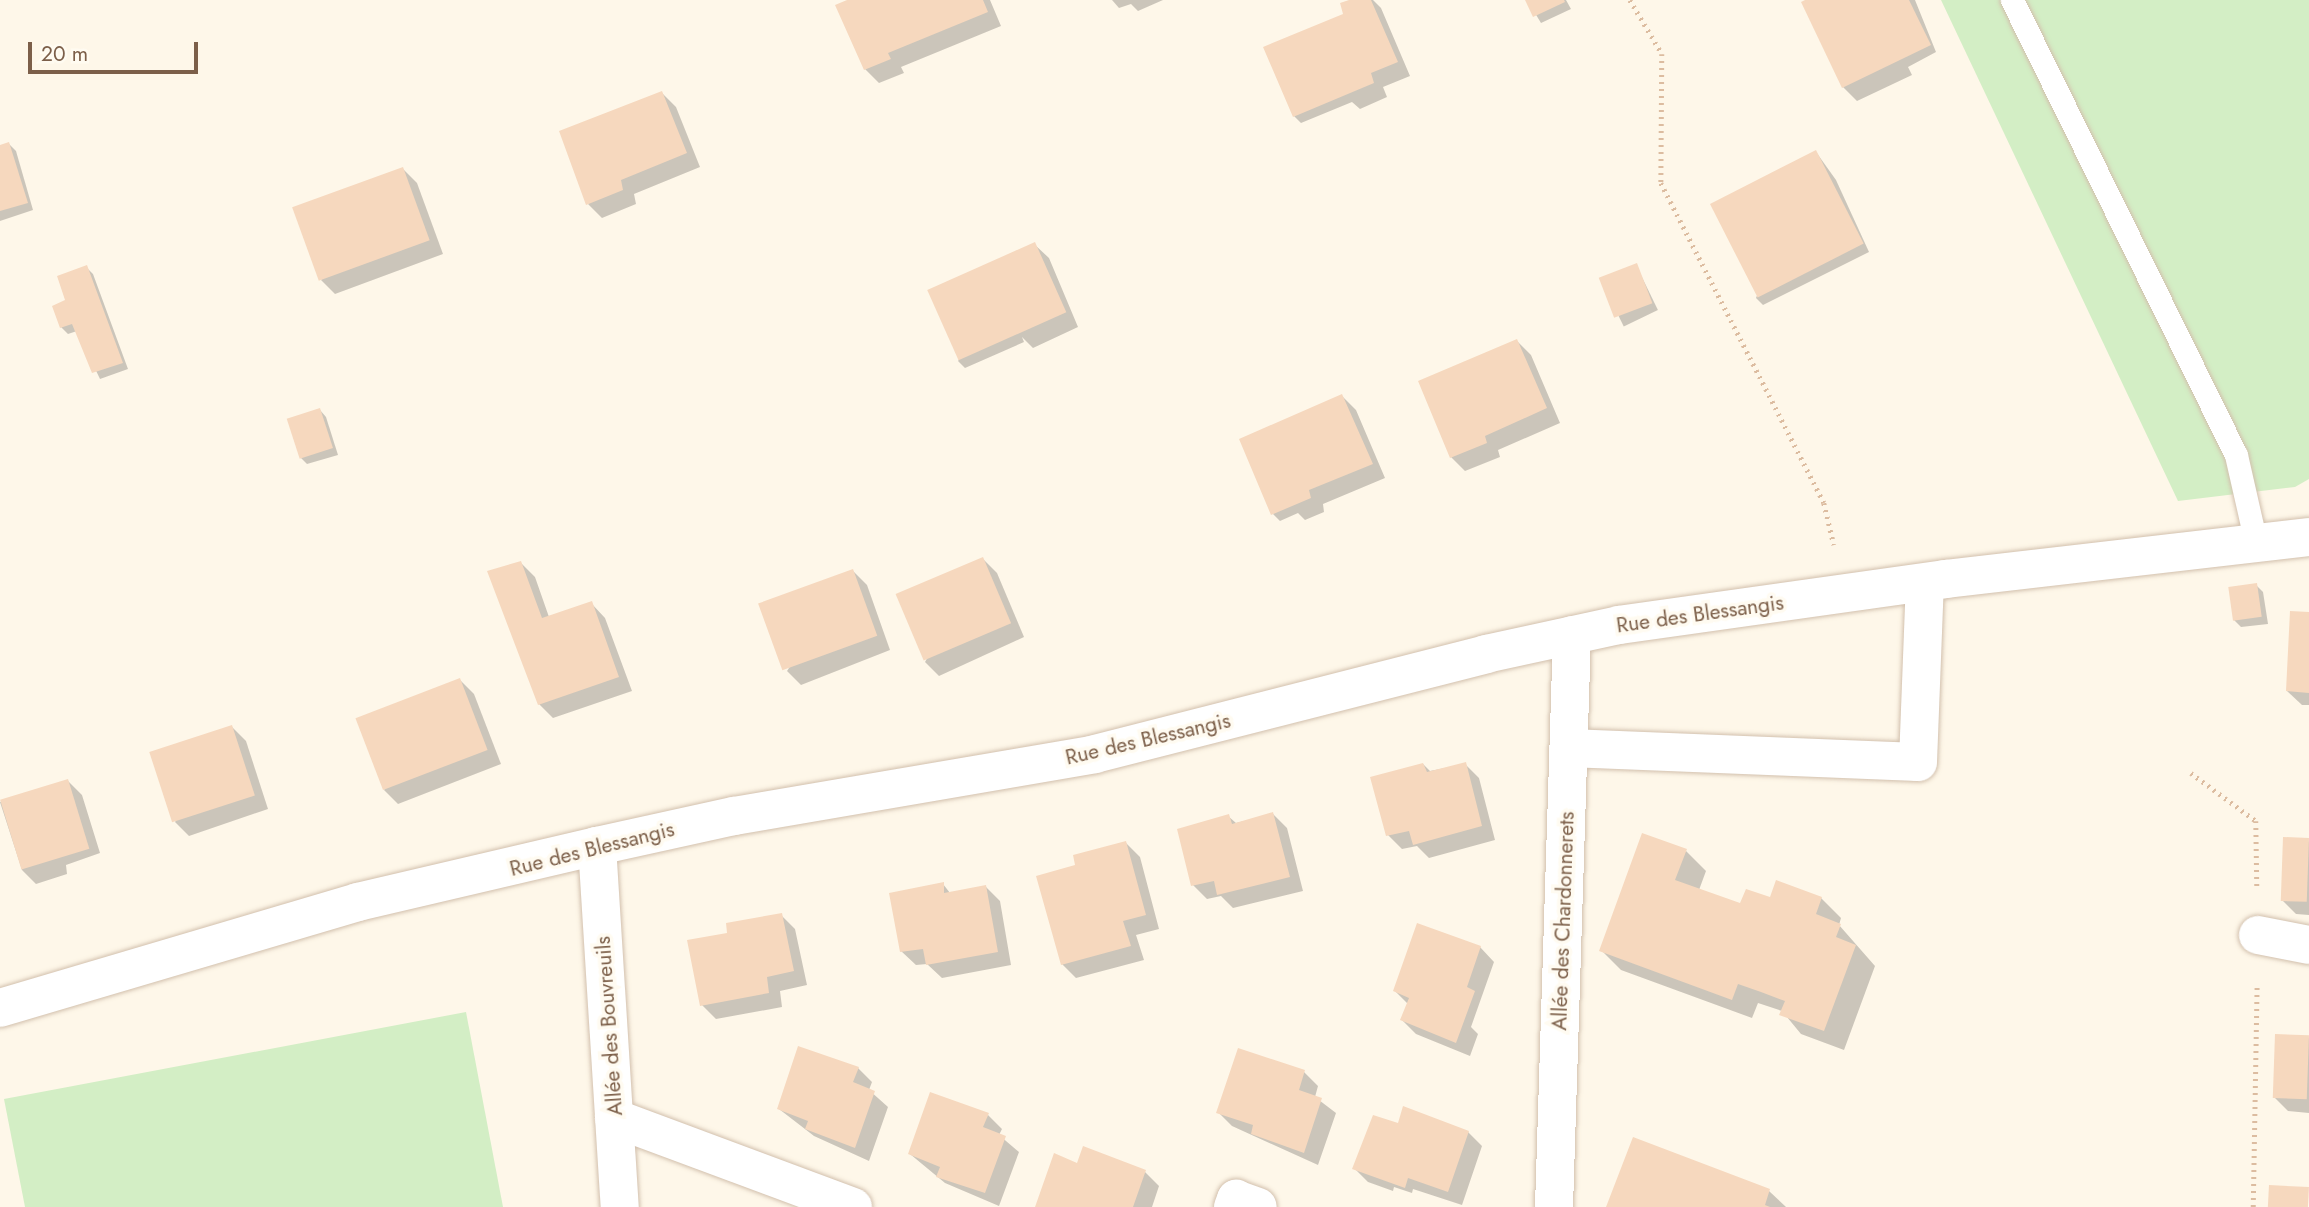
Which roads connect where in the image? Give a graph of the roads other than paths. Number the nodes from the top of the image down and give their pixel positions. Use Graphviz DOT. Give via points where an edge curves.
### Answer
graph roads {
  1 [pos="2012,0"];
  2 [pos="2309,537"];
  3 [pos="2256,543"];
  4 [pos="1925,583"];
  5 [pos="1572,635"];
  6 [pos="1569,748"];
  7 [pos="597,846"];
  8 [pos="2258,935"];
  9 [pos="2309,945"];
  10 [pos="0,1008"];
  11 [pos="614,1118"];
  12 [pos="620,1207"];
  13 [pos="853,1207"];
  14 [pos="1233,1207"];
  15 [pos="1258,1207"];
  16 [pos="1554,1207"];
  1 -- 3 [label="lane" via="2236,455"];
  2 -- 3 [label="street, Rue des Blessangis"];
  3 -- 4 [label="street, Rue des Blessangis"];
  4 -- 5 [label="street, Rue des Blessangis"];
  4 -- 6 [label="street" via="1918,762"];
  5 -- 6 [label="street, Allée des Chardonnerets"];
  5 -- 7 [label="street, Rue des Blessangis" via="1095,754 734,816"];
  6 -- 16 [label="street, Allée des Chardonnerets"];
  7 -- 10 [label="street, Rue des Blessangis" via="358,902"];
  7 -- 11 [label="street, Allée des Bouvreuils"];
  8 -- 9 [label="street"];
  11 -- 12 [label="street, Allée des Bouvreuils"];
  11 -- 13 [label="street"];
  14 -- 15 [label="street" via="1236,1199"];
}
